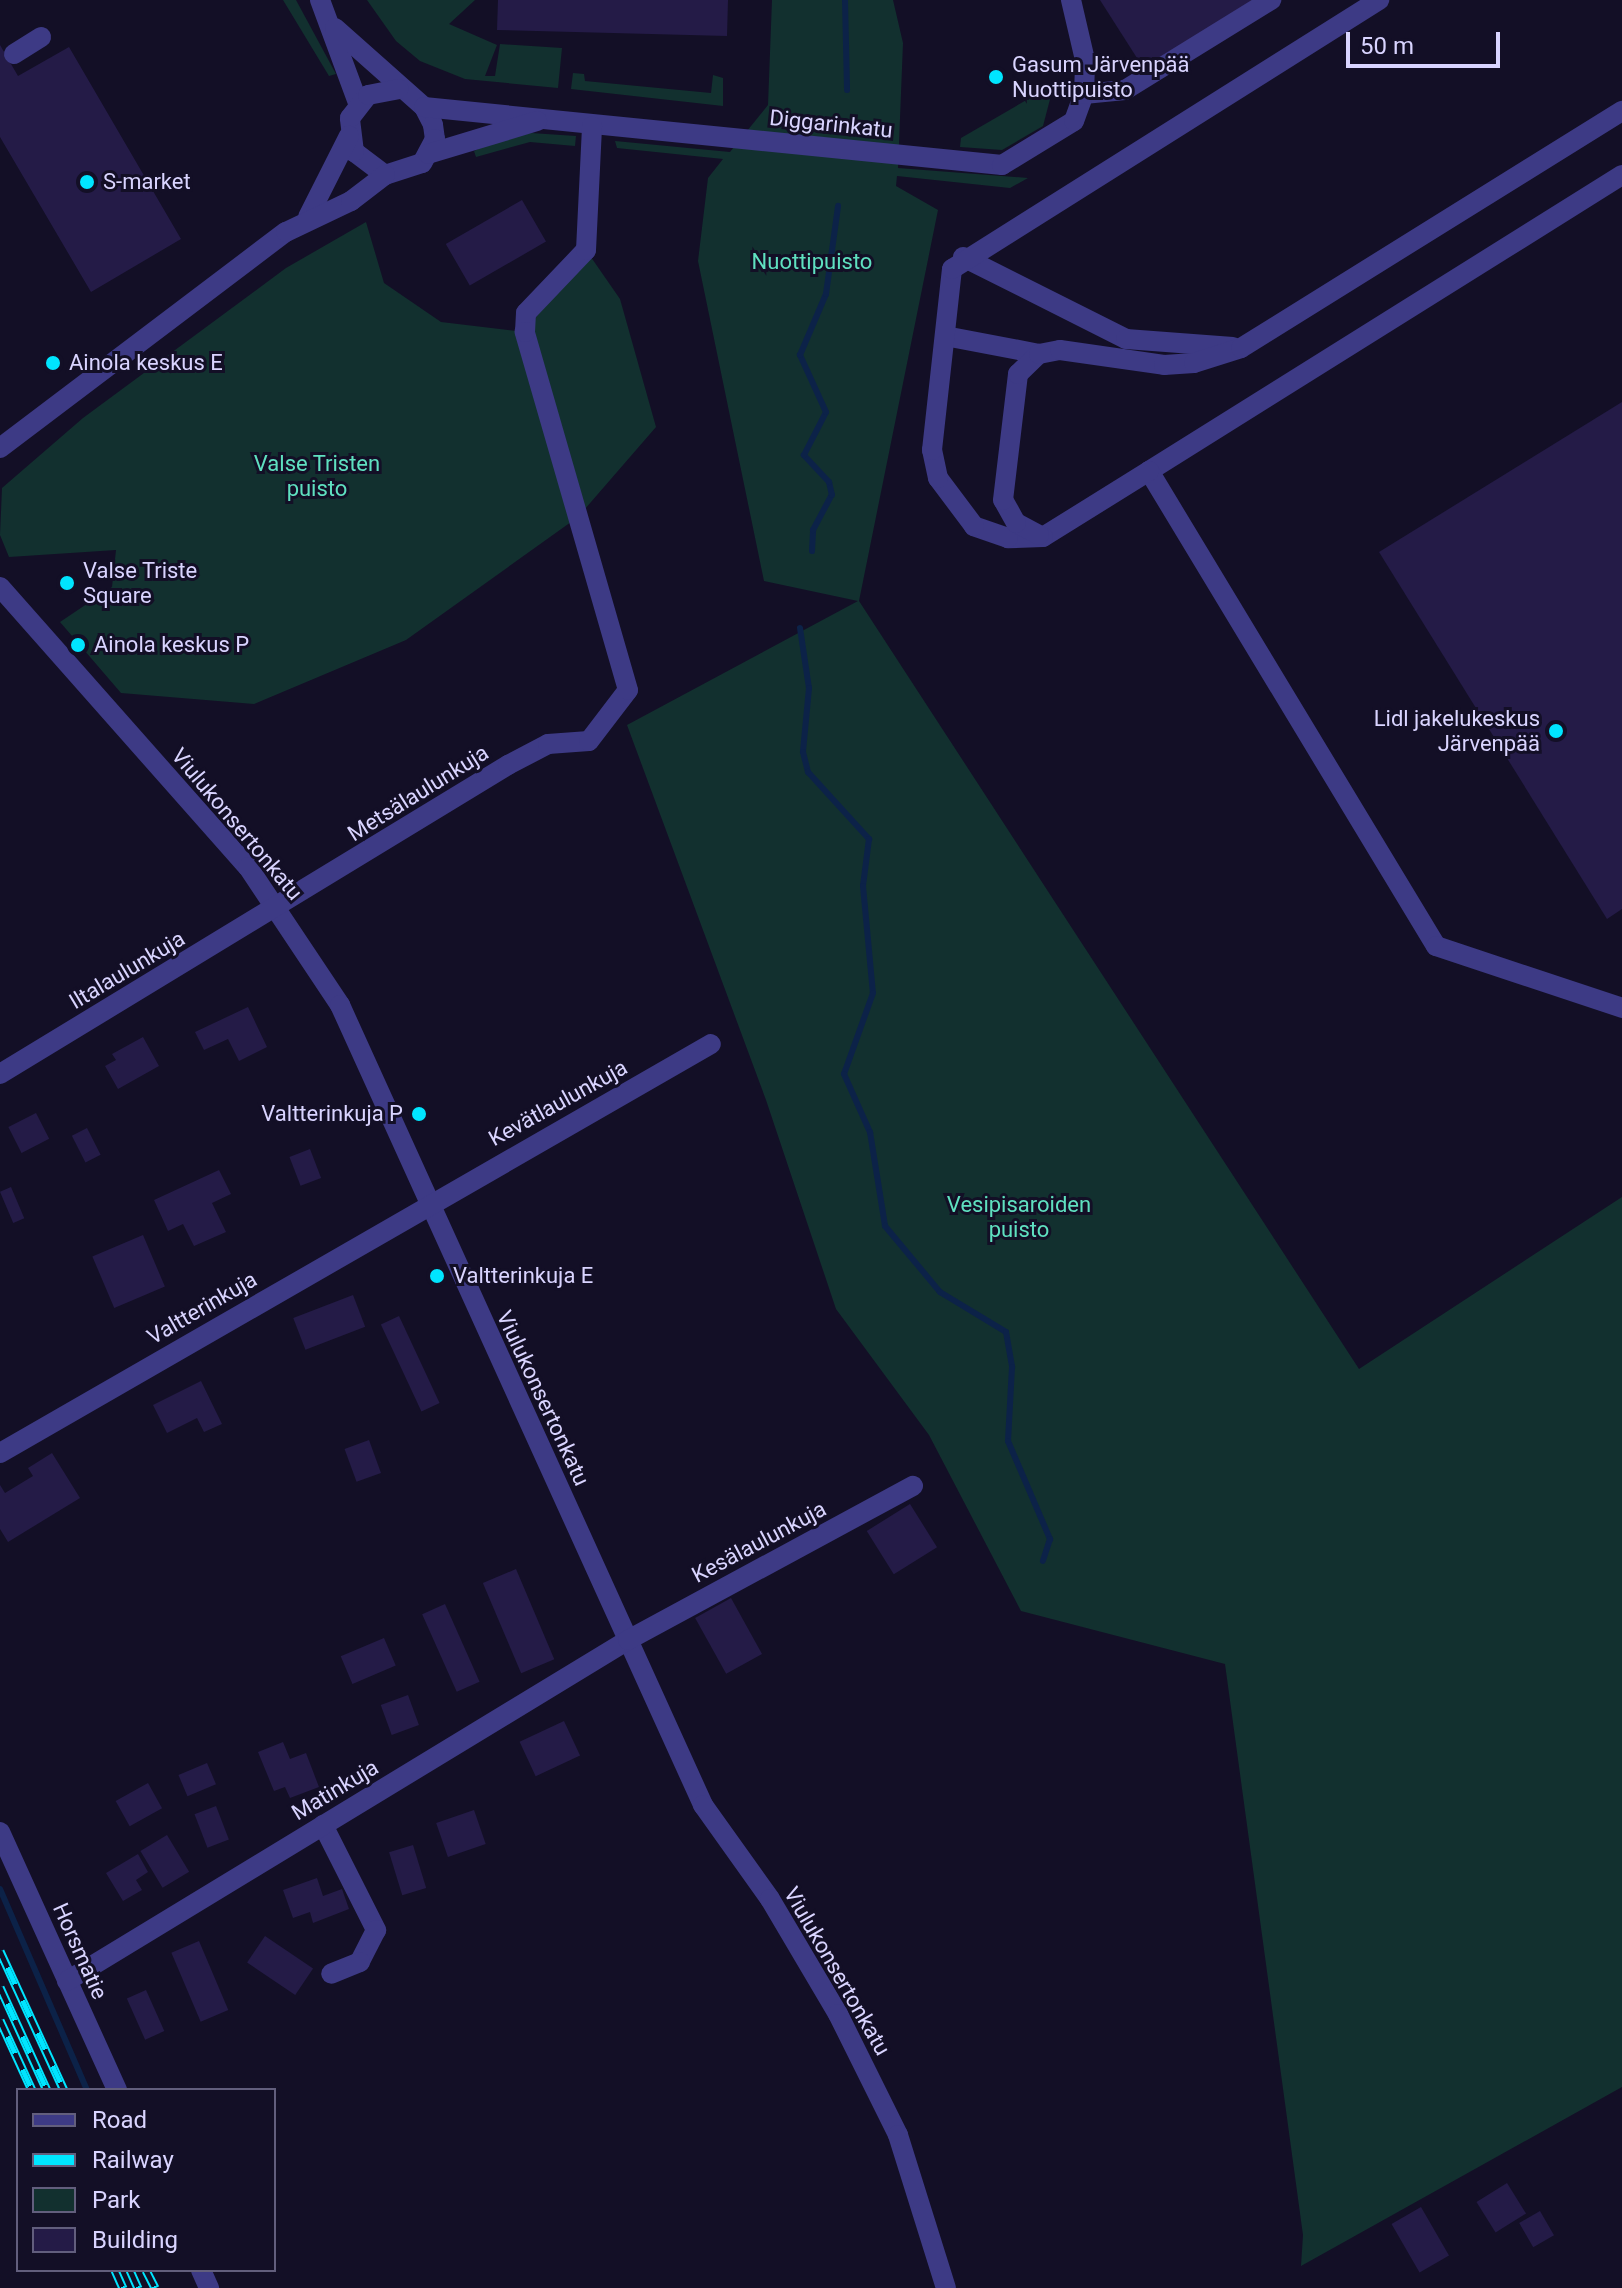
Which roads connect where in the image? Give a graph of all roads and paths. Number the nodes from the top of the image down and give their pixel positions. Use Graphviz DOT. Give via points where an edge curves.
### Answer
graph roads {
  1 [pos="320,0"];
  2 [pos="1071,0"];
  3 [pos="1271,0"];
  4 [pos="1379,0"];
  5 [pos="335,28"];
  6 [pos="41,37"];
  7 [pos="14,54"];
  8 [pos="398,89"];
  9 [pos="1084,94"];
  10 [pos="358,103"];
  11 [pos="424,107"];
  12 [pos="1622,111"];
  13 [pos="541,120"];
  14 [pos="592,126"];
  15 [pos="349,136"];
  16 [pos="428,154"];
  17 [pos="385,175"];
  18 [pos="1622,175"];
  19 [pos="308,217"];
  20 [pos="963,257"];
  21 [pos="945,336"];
  22 [pos="1241,348"];
  23 [pos="1039,354"];
  24 [pos="0,448"];
  25 [pos="1149,471"];
  26 [pos="1043,537"];
  27 [pos="0,587"];
  28 [pos="279,908"];
  29 [pos="1622,1008"];
  30 [pos="711,1044"];
  31 [pos="0,1074"];
  32 [pos="429,1203"];
  33 [pos="0,1453"];
  34 [pos="913,1486"];
  35 [pos="628,1640"];
  36 [pos="323,1825"];
  37 [pos="0,1832"];
  38 [pos="331,1974"];
  39 [pos="67,1981"];
  40 [pos="116,2088"];
  41 [pos="946,2288"];
  1 -- 5 [label="street"];
  2 -- 9 [label="street" via="1085,60"];
  3 -- 9 [label="street" via="1125,90"];
  4 -- 20 [label="street"];
  5 -- 8 [label="street"];
  5 -- 10 [label="street"];
  6 -- 7 [label="street"];
  8 -- 10 [label="street" via="378,90"];
  8 -- 11 [label="street"];
  9 -- 14 [label="street, Diggarinkatu" via="1074,121 1002,165"];
  10 -- 15 [label="street"];
  11 -- 13 [label="street, Diggarinkatu"];
  11 -- 16 [label="street" via="433,125"];
  12 -- 22 [label="street"];
  13 -- 14 [label="street, Diggarinkatu"];
  13 -- 16 [label="street, Diggarinkatu"];
  14 -- 28 [label="street, Metsälaulunkuja" via="586,250 526,313 525,332 628,690 589,741 548,744"];
  15 -- 17 [label="street" via="360,161"];
  15 -- 19 [label="street"];
  16 -- 17 [label="street" via="412,170"];
  17 -- 19 [label="street" via="351,201"];
  18 -- 25 [label="street"];
  19 -- 24 [label="street"];
  20 -- 21 [label="street" via="952,269"];
  20 -- 22 [label="street" via="1126,339"];
  21 -- 23 [label="street"];
  21 -- 26 [label="street" via="932,450 938,478 974,526 1008,538"];
  22 -- 23 [label="street" via="1194,363 1164,365 1060,350"];
  23 -- 26 [label="street" via="1018,374 1003,500 1016,523"];
  25 -- 26 [label="street"];
  25 -- 29 [label="street" via="1436,946"];
  27 -- 28 [label="street, Viulukonsertonkatu"];
  28 -- 31 [label="street, Iltalaulunkuja"];
  28 -- 32 [label="street, Viulukonsertonkatu" via="340,1005"];
  30 -- 32 [label="street, Kevätlaulunkuja"];
  32 -- 33 [label="street, Valtterinkuja"];
  32 -- 35 [label="street, Viulukonsertonkatu"];
  34 -- 35 [label="street, Kesälaulunkuja"];
  35 -- 36 [label="street, Matinkuja"];
  35 -- 41 [label="street, Viulukonsertonkatu" via="715,1827 770,1899 885,2108"];
  36 -- 38 [label="street" via="376,1930 360,1962"];
  36 -- 39 [label="street, Matinkuja"];
  37 -- 39 [label="street, Horsmatie"];
  39 -- 40 [label="street, Horsmatie"];
}
